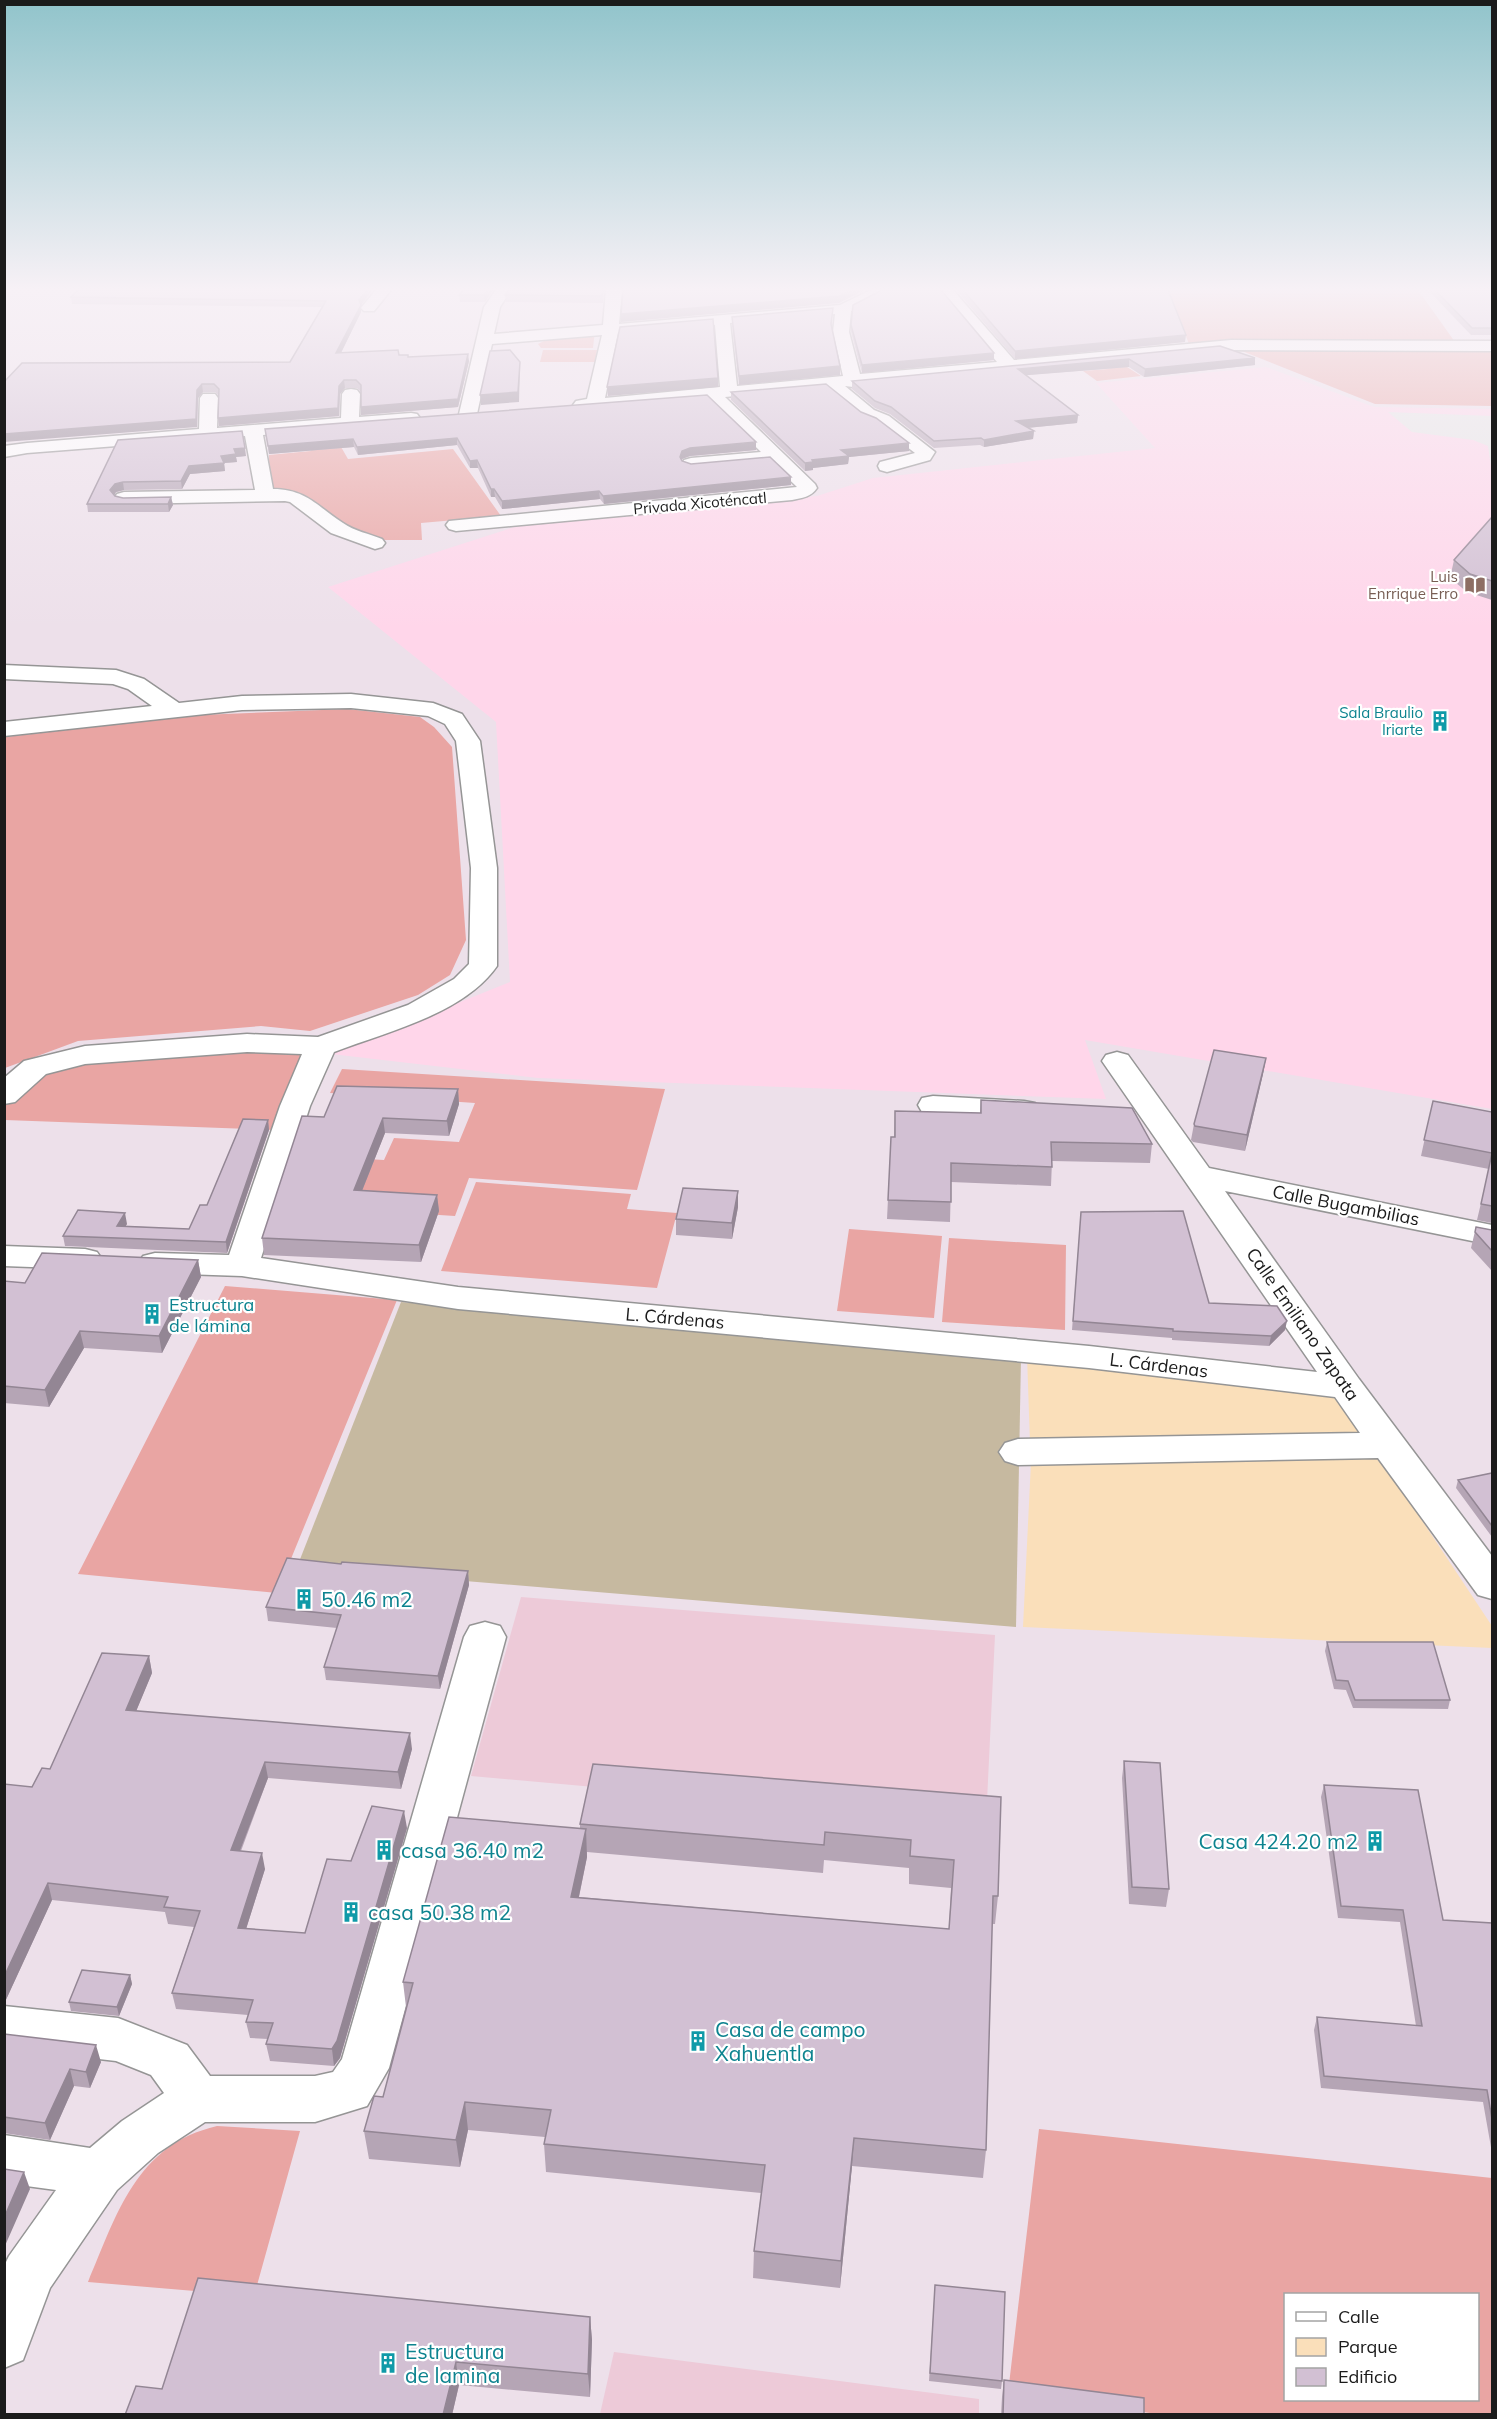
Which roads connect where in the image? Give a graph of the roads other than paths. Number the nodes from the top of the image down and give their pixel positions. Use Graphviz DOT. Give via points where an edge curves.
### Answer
graph roads {
  1 [pos="209,403"];
  2 [pos="351,403"];
  3 [pos="470,403"];
  4 [pos="608,403"];
  5 [pos="730,403"];
  6 [pos="854,403"];
  7 [pos="595,404"];
  8 [pos="561,406"];
  9 [pos="491,412"];
  10 [pos="468,414"];
  11 [pos="446,415"];
  12 [pos="424,417"];
  13 [pos="351,423"];
  14 [pos="253,430"];
  15 [pos="208,434"];
  16 [pos="4,452"];
  17 [pos="776,456"];
  18 [pos="691,464"];
  19 [pos="887,466"];
  20 [pos="265,495"];
  21 [pos="124,498"];
  22 [pos="456,525"];
  23 [pos="375,543"];
  24 [pos="4,672"];
  25 [pos="172,710"];
  26 [pos="4,729"];
  27 [pos="321,1046"];
  28 [pos="1117,1061"];
  29 [pos="4,1095"];
  30 [pos="933,1105"];
  31 [pos="1050,1111"];
  32 [pos="1120,1115"];
  33 [pos="1155,1117"];
  34 [pos="1199,1176"];
  35 [pos="1492,1235"];
  36 [pos="4,1256"];
  37 [pos="242,1266"];
  38 [pos="1346,1387"];
  39 [pos="1388,1445"];
  40 [pos="1018,1452"];
  41 [pos="1492,1585"];
  42 [pos="485,1637"];
  43 [pos="4,2027"];
  44 [pos="197,2099"];
  45 [pos="4,2159"];
  46 [pos="99,2173"];
  47 [pos="4,2341"];
  1 -- 15 [label="street"];
  2 -- 13 [label="street"];
  3 -- 10 [label="street"];
  4 -- 7 [label="street"];
  5 -- 17 [label="street, Privada Xicoténcatl"];
  6 -- 19 [label="street" via="926,452 924,456"];
  7 -- 8 [label="street"];
  9 -- 10 [label="street"];
  10 -- 11 [label="street"];
  12 -- 13 [label="street"];
  13 -- 14 [label="street"];
  14 -- 15 [label="street"];
  14 -- 20 [label="street"];
  15 -- 16 [label="street"];
  17 -- 18 [label="street"];
  17 -- 22 [label="street, Privada Xicoténcatl" via="808,488 792,494"];
  20 -- 21 [label="street"];
  20 -- 23 [label="street" via="297,498 338,530"];
  24 -- 25 [label="street" via="116,677 136,684"];
  25 -- 26 [label="street"];
  25 -- 27 [label="street" via="242,703 351,701 434,710 454,719 468,741 484,868 483,966 464,986 418,1011"];
  27 -- 29 [label="street" via="247,1043 85,1054 34,1067"];
  27 -- 37 [label="street" via="296,1106"];
  28 -- 33 [label="street, Calle Emiliano Zapata"];
  30 -- 31 [label="street"];
  32 -- 33 [label="street"];
  33 -- 34 [label="street, Calle Emiliano Zapata"];
  34 -- 35 [label="street, Calle Bugambilias"];
  34 -- 38 [label="street, Calle Emiliano Zapata"];
  36 -- 37 [label="street, L. Cárdenas"];
  37 -- 38 [label="street, L. Cárdenas" via="458,1298 1089,1357"];
  38 -- 39 [label="street, Calle Emiliano Zapata"];
  39 -- 40 [label="street"];
  39 -- 41 [label="street, Calle Emiliano Zapata"];
  42 -- 44 [label="street" via="364,2068 349,2090 315,2099"];
  43 -- 44 [label="street" via="118,2040 169,2060"];
  44 -- 46 [label="street" via="140,2137"];
  45 -- 46 [label="street"];
  46 -- 47 [label="street" via="28,2274"];
}
